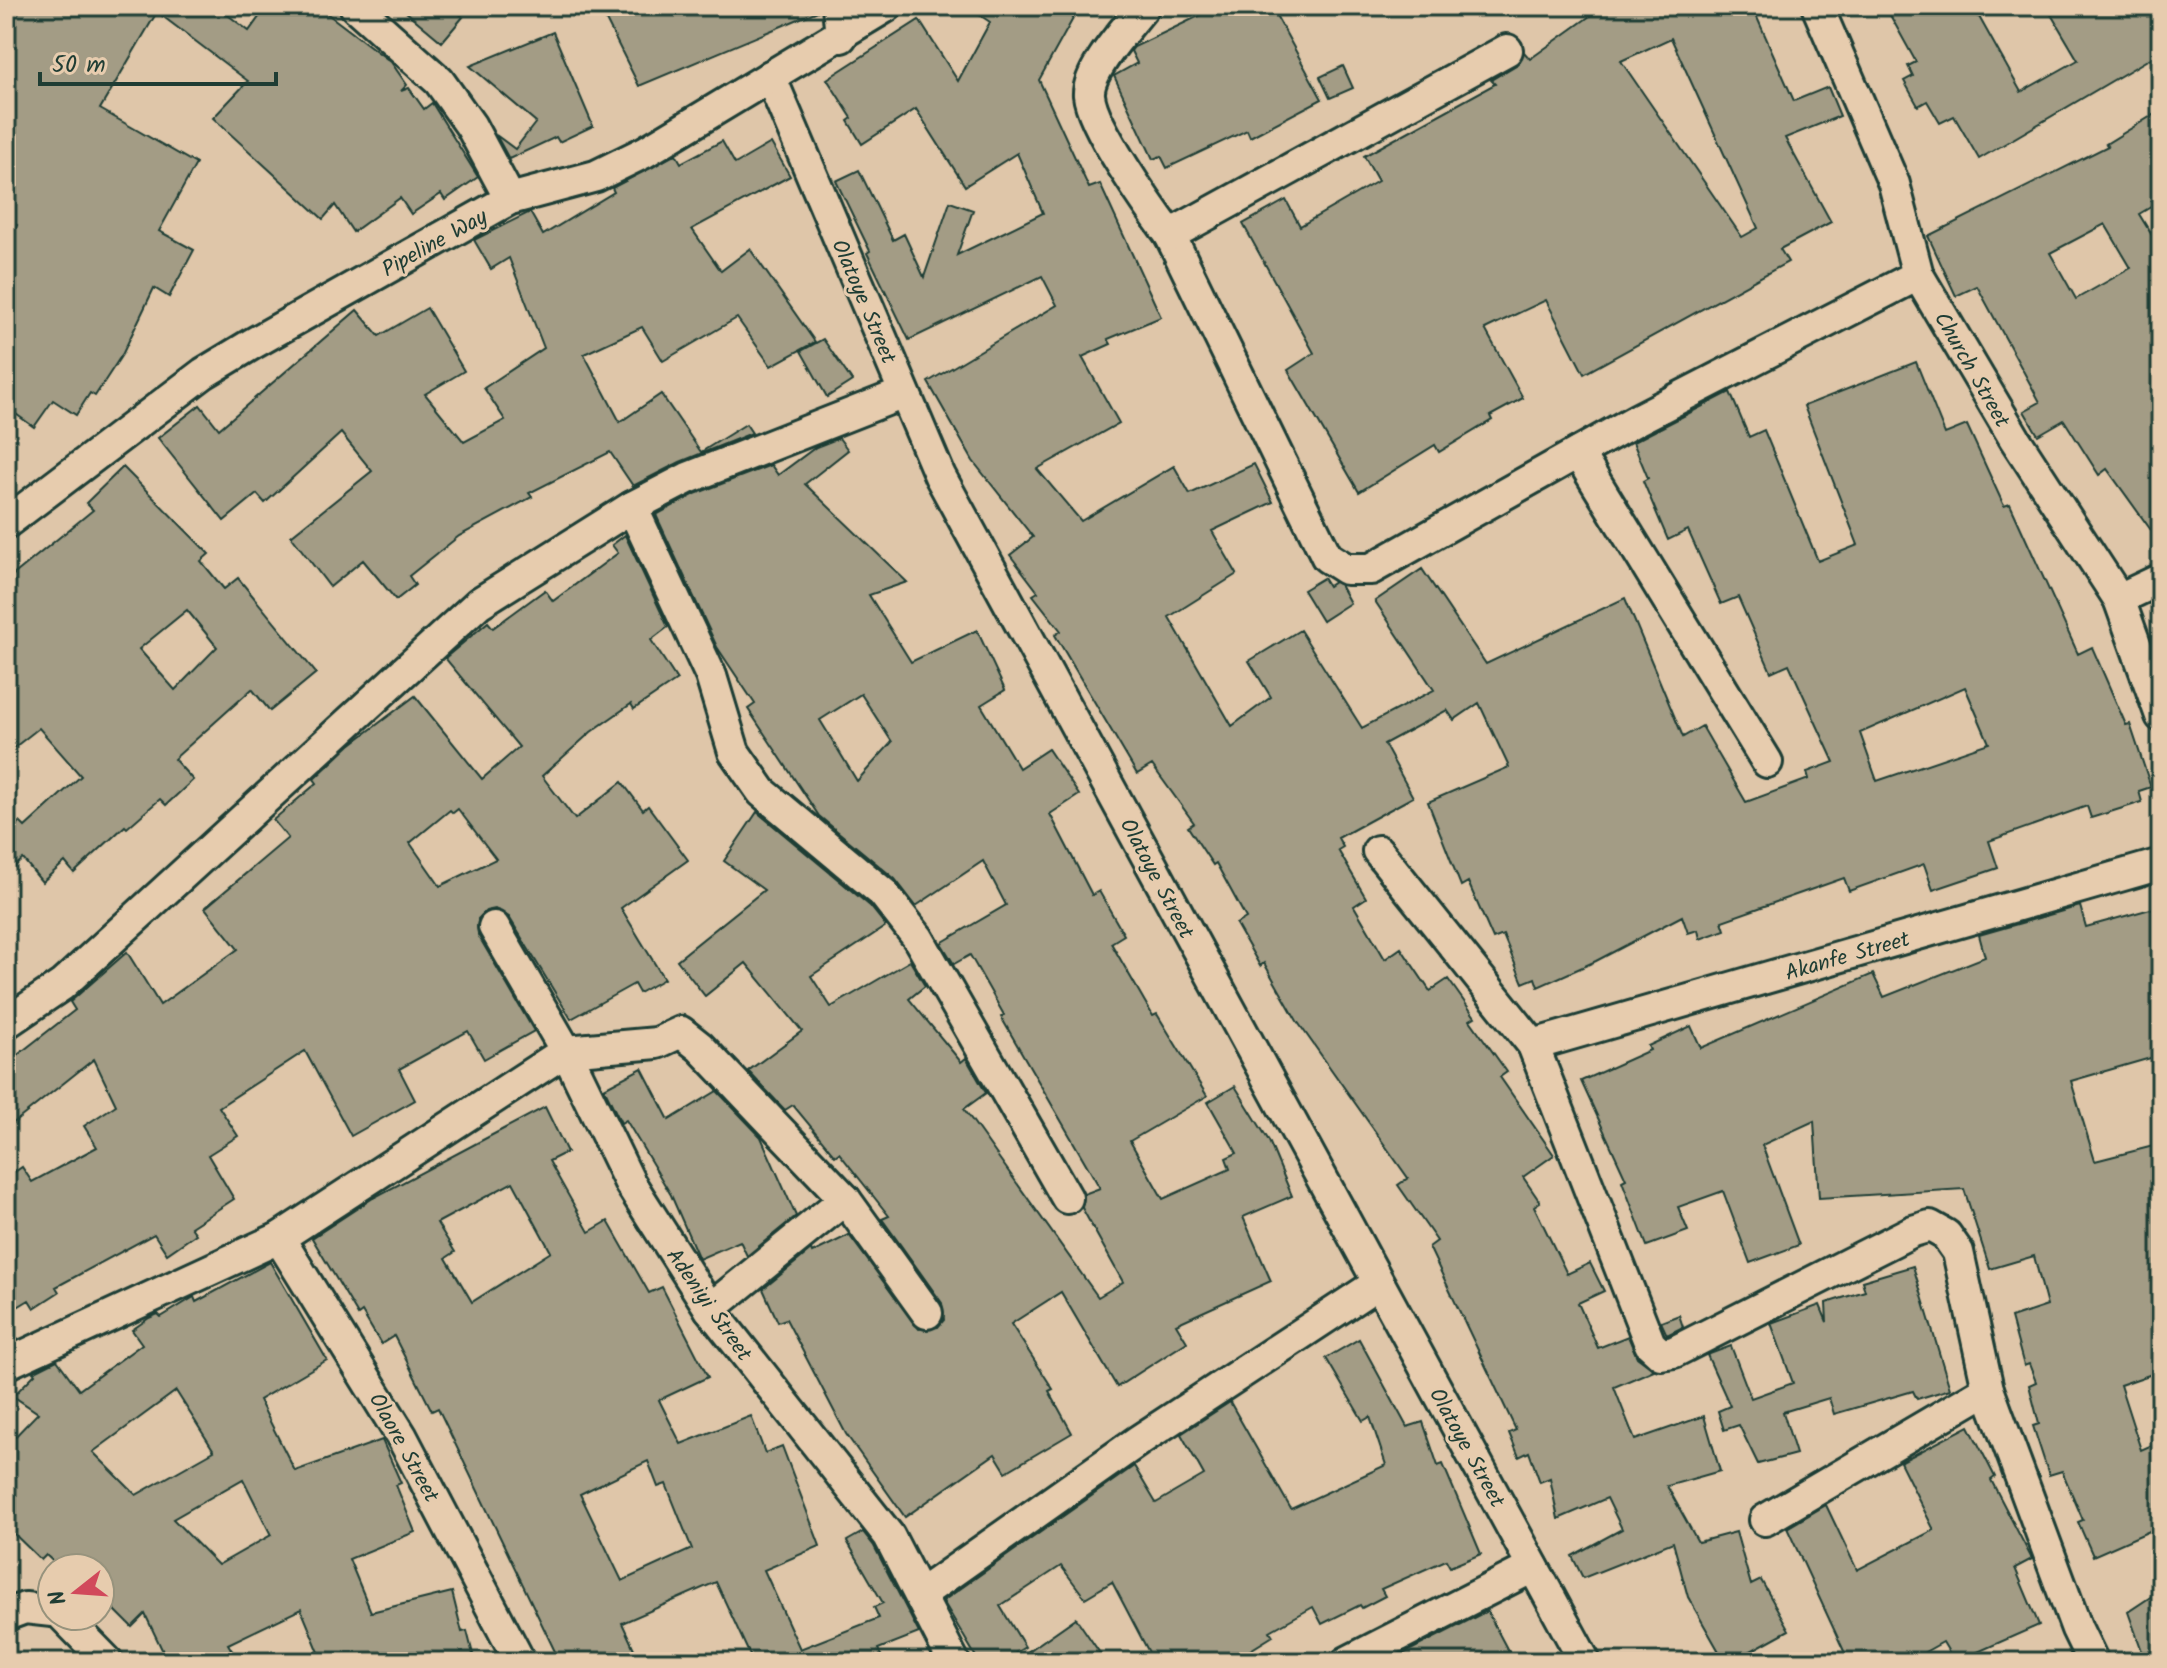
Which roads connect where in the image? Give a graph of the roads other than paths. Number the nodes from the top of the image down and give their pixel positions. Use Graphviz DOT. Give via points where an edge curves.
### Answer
graph roads {
  1 [pos="355,6"];
  2 [pos="838,6"];
  3 [pos="887,6"];
  4 [pos="1144,6"];
  5 [pos="1817,6"];
  6 [pos="841,37"];
  7 [pos="1507,50"];
  8 [pos="770,76"];
  9 [pos="510,199"];
  10 [pos="1170,235"];
  11 [pos="1918,275"];
  12 [pos="904,393"];
  13 [pos="1578,453"];
  14 [pos="632,507"];
  15 [pos="6,523"];
  16 [pos="2161,579"];
  17 [pos="2119,599"];
  18 [pos="2161,716"];
  19 [pos="1767,762"];
  20 [pos="1378,851"];
  21 [pos="2161,864"];
  22 [pos="494,927"];
  23 [pos="6,1023"];
  24 [pos="1533,1045"];
  25 [pos="566,1051"];
  26 [pos="1067,1198"];
  27 [pos="845,1199"];
  28 [pos="279,1238"];
  29 [pos="1377,1284"];
  30 [pos="710,1309"];
  31 [pos="927,1313"];
  32 [pos="6,1364"];
  33 [pos="1988,1389"];
  34 [pos="1765,1520"];
  35 [pos="1533,1567"];
  36 [pos="921,1594"];
  37 [pos="36,1607"];
  38 [pos="6,1615"];
  39 [pos="79,1632"];
  40 [pos="108,1662"];
  41 [pos="520,1662"];
  42 [pos="954,1662"];
  43 [pos="1347,1662"];
  44 [pos="1585,1662"];
  45 [pos="2093,1662"];
  1 -- 9 [label="street" via="439,81 471,126"];
  2 -- 6 [label="street"];
  3 -- 6 [label="street, Pipeline Way"];
  4 -- 10 [label="street" via="1097,68 1089,94 1139,193"];
  5 -- 11 [label="street, Church Street" via="1894,184"];
  6 -- 8 [label="street, Pipeline Way"];
  7 -- 10 [label="street"];
  8 -- 9 [label="street, Pipeline Way" via="596,176"];
  8 -- 12 [label="street, Olatoye Street"];
  9 -- 15 [label="street, Pipeline Way" via="204,373"];
  10 -- 13 [label="street" via="1327,557 1346,569 1371,569"];
  11 -- 13 [label="street"];
  11 -- 17 [label="street, Church Street" via="2015,439"];
  12 -- 14 [label="street" via="688,478"];
  12 -- 29 [label="street, Olatoye Street" via="940,476"];
  13 -- 19 [label="street"];
  14 -- 23 [label="street" via="479,603 62,985"];
  14 -- 26 [label="street" via="711,676 734,752 762,792 883,893 918,938"];
  16 -- 17 [label="street"];
  17 -- 18 [label="street, Church Street"];
  20 -- 24 [label="street"];
  21 -- 24 [label="street, Akanfe Street"];
  22 -- 25 [label="street, Adeniyi Street"];
  24 -- 33 [label="street" via="1650,1344 1661,1354 1930,1226 1946,1235 1958,1252"];
  25 -- 27 [label="street" via="657,1043 681,1032"];
  25 -- 28 [label="street"];
  25 -- 30 [label="street, Adeniyi Street" via="630,1183"];
  27 -- 30 [label="street"];
  27 -- 31 [label="street"];
  28 -- 32 [label="street"];
  28 -- 41 [label="street, Olaore Street" via="402,1437"];
  29 -- 35 [label="street, Olatoye Street"];
  29 -- 36 [label="street" via="1138,1441"];
  30 -- 36 [label="street, Adeniyi Street" via="889,1536"];
  33 -- 34 [label="street"];
  33 -- 45 [label="street"];
  35 -- 43 [label="street"];
  35 -- 44 [label="street, Olatoye Street"];
  36 -- 42 [label="street, Adeniyi Street"];
  37 -- 38 [label="street"];
  39 -- 40 [label="street"];
}
